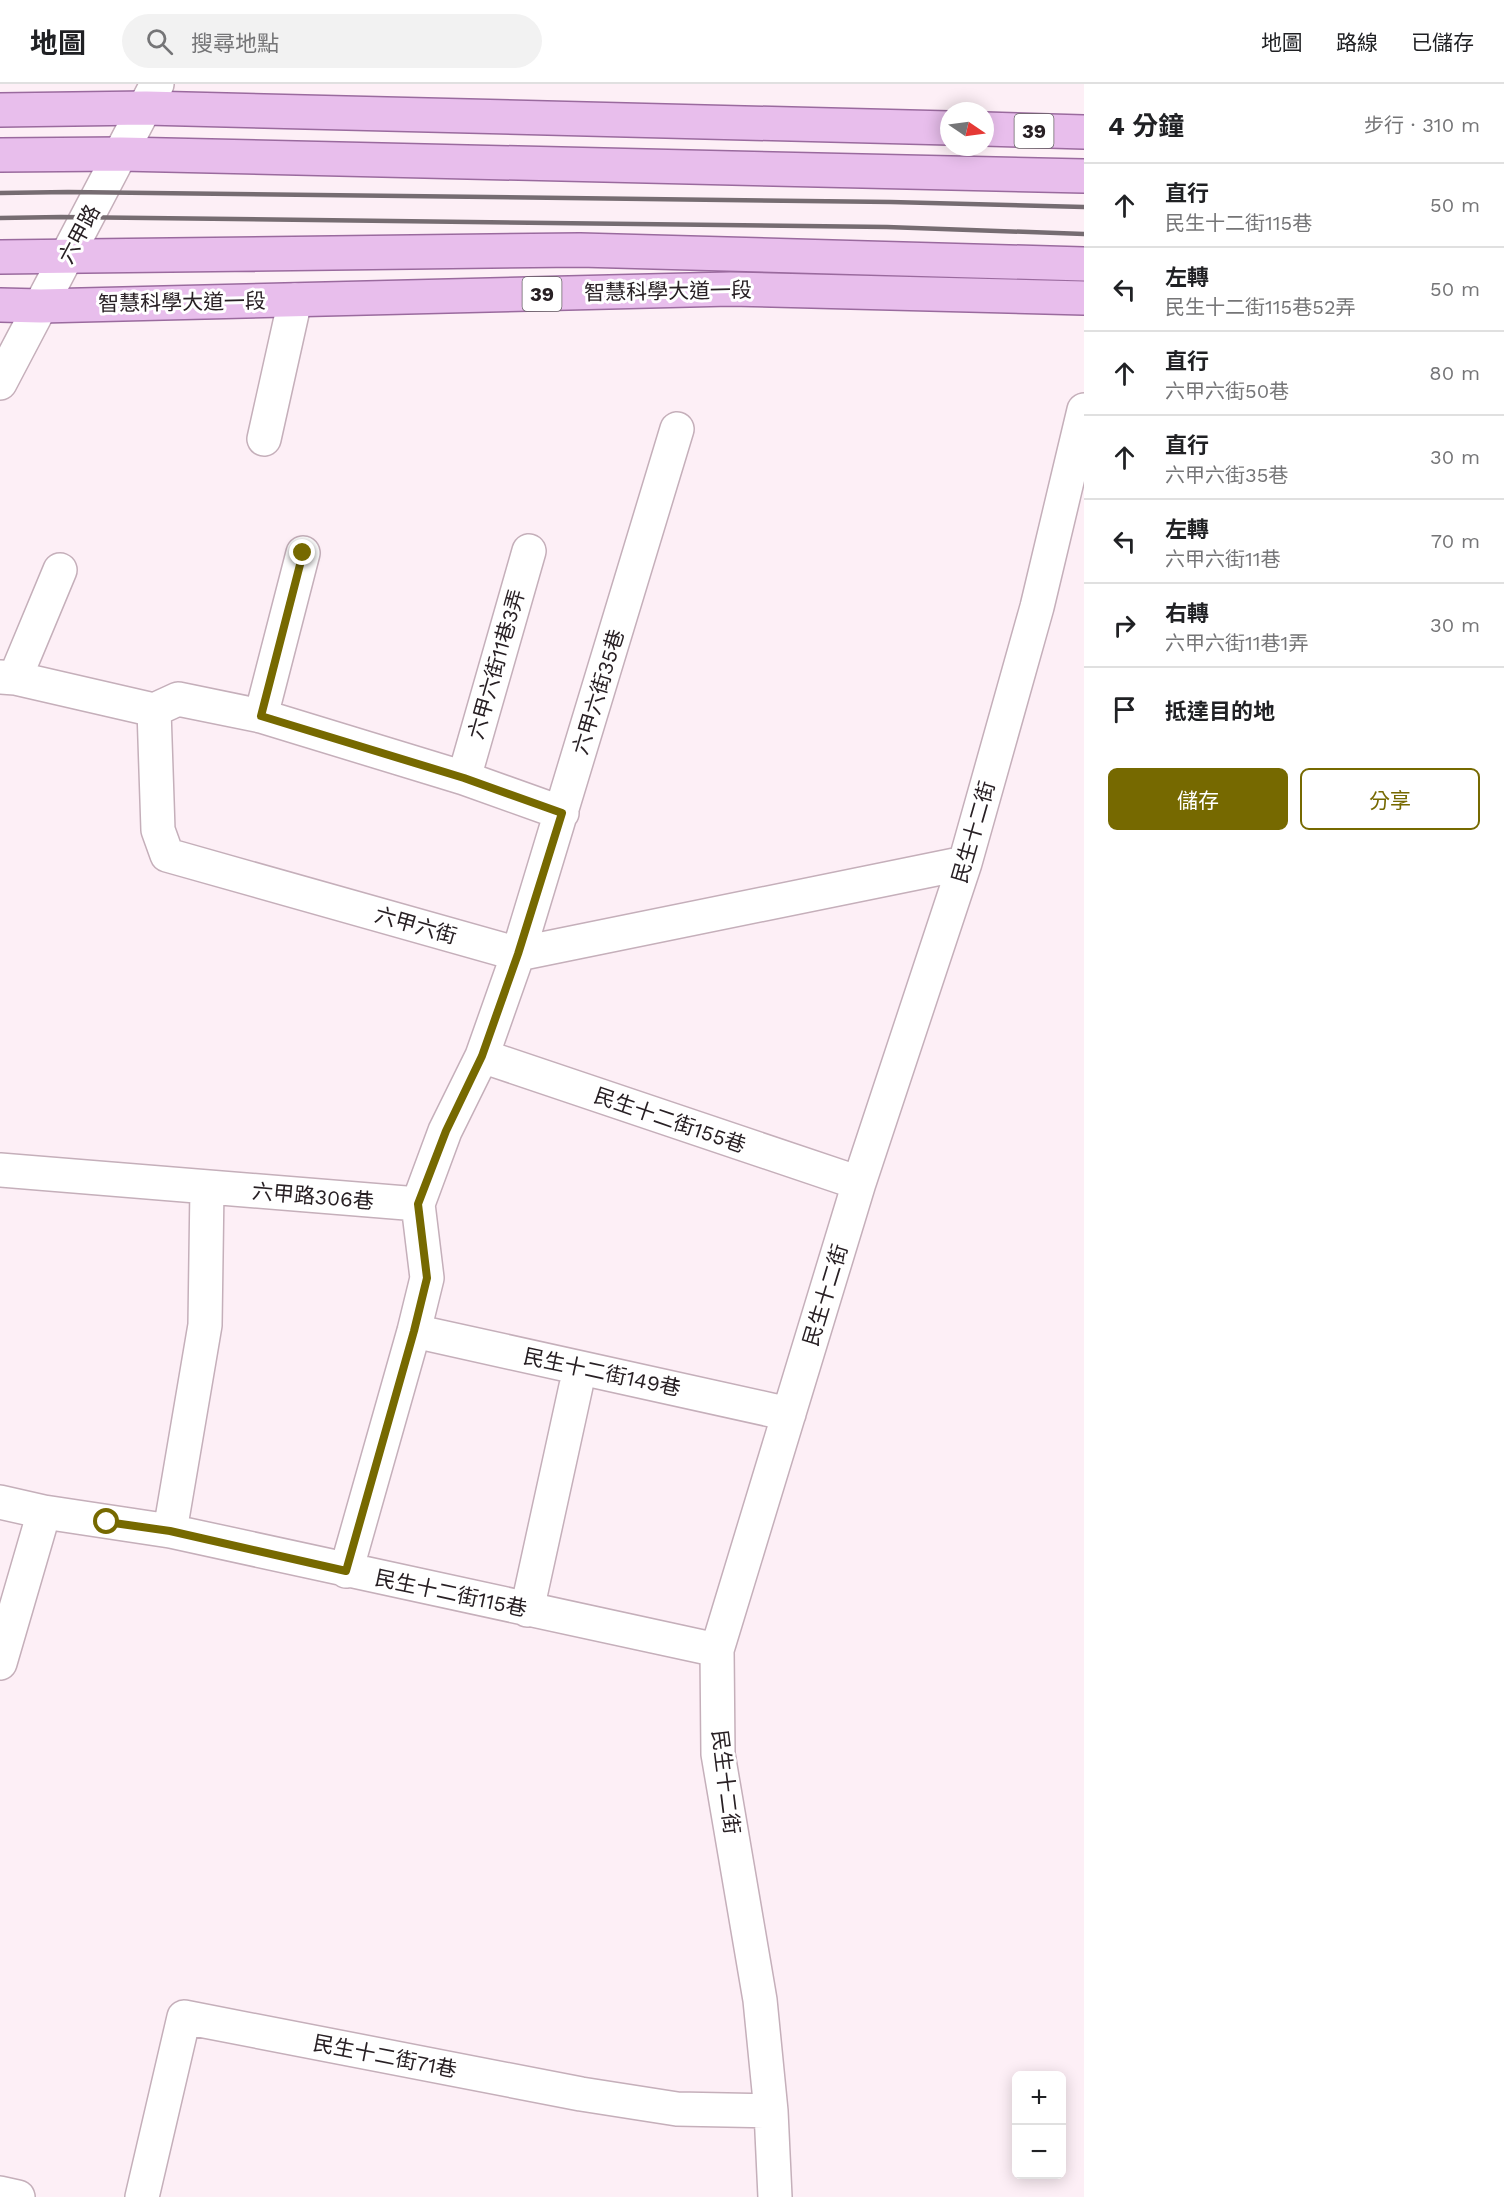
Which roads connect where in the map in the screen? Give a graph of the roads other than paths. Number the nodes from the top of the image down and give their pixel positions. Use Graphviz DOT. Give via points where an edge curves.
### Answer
graph roads {
  1 [pos="151,96"];
  2 [pos="0,110"];
  3 [pos="940,128"];
  4 [pos="994,129"];
  5 [pos="1084,132"];
  6 [pos="121,154"];
  7 [pos="0,155"];
  8 [pos="1084,176"];
  9 [pos="0,257"];
  10 [pos="67,257"];
  11 [pos="1084,264"];
  12 [pos="1084,298"];
  13 [pos="295,300"];
  14 [pos="0,305"];
  15 [pos="41,306"];
  16 [pos="0,383"];
  17 [pos="1084,410"];
  18 [pos="677,429"];
  19 [pos="264,439"];
  20 [pos="529,551"];
  21 [pos="303,553"];
  22 [pos="60,570"];
  23 [pos="8,677"];
  24 [pos="154,710"];
  25 [pos="261,716"];
  26 [pos="464,778"];
  27 [pos="562,813"];
  28 [pos="965,863"];
  29 [pos="518,954"];
  30 [pos="482,1056"];
  31 [pos="0,1170"];
  32 [pos="859,1183"];
  33 [pos="207,1187"];
  34 [pos="418,1204"];
  35 [pos="414,1331"];
  36 [pos="576,1386"];
  37 [pos="789,1414"];
  38 [pos="0,1502"];
  39 [pos="44,1512"];
  40 [pos="170,1531"];
  41 [pos="346,1571"];
  42 [pos="527,1610"];
  43 [pos="717,1650"];
  44 [pos="0,1664"];
  45 [pos="771,2111"];
  46 [pos="0,2193"];
  47 [pos="18,2197"];
  48 [pos="142,2197"];
  49 [pos="776,2197"];
  1 -- 2 [label="main road"];
  1 -- 3 [label="main road"];
  1 -- 6 [label="street, 六甲路"];
  4 -- 5 [label="main road, 39"];
  6 -- 7 [label="main road, 39"];
  6 -- 8 [label="main road, 39"];
  6 -- 10 [label="street, 六甲路"];
  9 -- 10 [label="main road, 智慧科學大道一段 / 39"];
  10 -- 11 [label="main road, 智慧科學大道一段 / 39" via="580,250"];
  10 -- 15 [label="street, 六甲路"];
  12 -- 13 [label="main road, 智慧科學大道一段 / 39" via="730,289"];
  13 -- 15 [label="main road, 智慧科學大道一段 / 39"];
  13 -- 19 [label="street"];
  14 -- 15 [label="main road, 智慧科學大道一段 / 39"];
  15 -- 16 [label="street, 六甲路"];
  17 -- 28 [label="street, 民生十二街" via="1037,607"];
  18 -- 27 [label="street, 六甲六街35巷"];
  20 -- 26 [label="street, 六甲六街11巷3弄"];
  21 -- 25 [label="street"];
  22 -- 23 [label="street"];
  23 -- 24 [label="street"];
  24 -- 25 [label="street" via="178,699"];
  24 -- 29 [label="street, 六甲六街" via="158,830 167,855"];
  25 -- 26 [label="street"];
  26 -- 27 [label="street"];
  27 -- 29 [label="street, 六甲六街35巷"];
  28 -- 29 [label="street, 六甲六街"];
  28 -- 32 [label="street, 民生十二街"];
  29 -- 30 [label="street, 六甲六街35巷"];
  30 -- 32 [label="street, 民生十二街155巷"];
  30 -- 34 [label="street, 六甲六街35巷" via="446,1131"];
  31 -- 33 [label="street, 六甲路306巷"];
  32 -- 37 [label="street, 民生十二街"];
  33 -- 34 [label="street, 六甲路306巷"];
  33 -- 40 [label="street" via="205,1325"];
  34 -- 35 [label="street" via="427,1278"];
  35 -- 37 [label="street, 民生十二街149巷"];
  35 -- 41 [label="street"];
  36 -- 42 [label="street"];
  37 -- 43 [label="street, 民生十二街"];
  38 -- 39 [label="street, 民生十二街115巷"];
  39 -- 40 [label="street, 民生十二街115巷"];
  39 -- 44 [label="street"];
  40 -- 41 [label="street, 民生十二街115巷"];
  41 -- 42 [label="street, 民生十二街115巷"];
  42 -- 43 [label="street, 民生十二街115巷"];
  43 -- 45 [label="street, 民生十二街" via="718,1754 760,2000"];
  45 -- 48 [label="street, 民生十二街71巷" via="677,2109 591,2096 184,2017"];
  45 -- 49 [label="street, 民生十二街"];
  46 -- 47 [label="street"];
}
